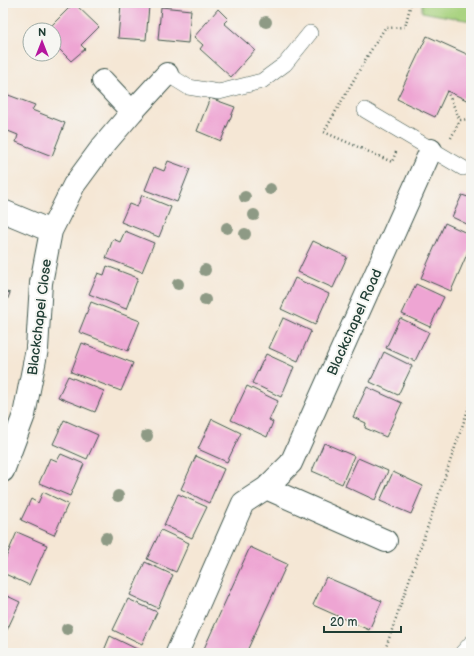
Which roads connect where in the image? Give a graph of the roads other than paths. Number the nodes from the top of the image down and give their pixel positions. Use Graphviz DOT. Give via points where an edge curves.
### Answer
graph roads {
  1 [pos="310,33"];
  2 [pos="168,74"];
  3 [pos="103,81"];
  4 [pos="365,110"];
  5 [pos="132,112"];
  6 [pos="431,150"];
  7 [pos="463,168"];
  8 [pos="3,211"];
  9 [pos="51,231"];
  10 [pos="3,471"];
  11 [pos="266,488"];
  12 [pos="386,540"];
  13 [pos="471,642"];
  14 [pos="177,653"];
  15 [pos="462,653"];
  1 -- 2 [label="lane" via="285,64 262,81 219,92 188,87"];
  2 -- 5 [label="street, Blackchapel Close"];
  3 -- 5 [label="street"];
  4 -- 6 [label="lane"];
  5 -- 9 [label="street, Blackchapel Close" via="74,185"];
  6 -- 7 [label="lane"];
  6 -- 11 [label="street, Blackchapel Road" via="291,463"];
  8 -- 9 [label="street"];
  9 -- 10 [label="street, Blackchapel Close" via="41,283 37,349 24,415"];
  11 -- 12 [label="street"];
  11 -- 14 [label="street, Blackchapel Road" via="243,503"];
  13 -- 15 [label="lane"];
}
